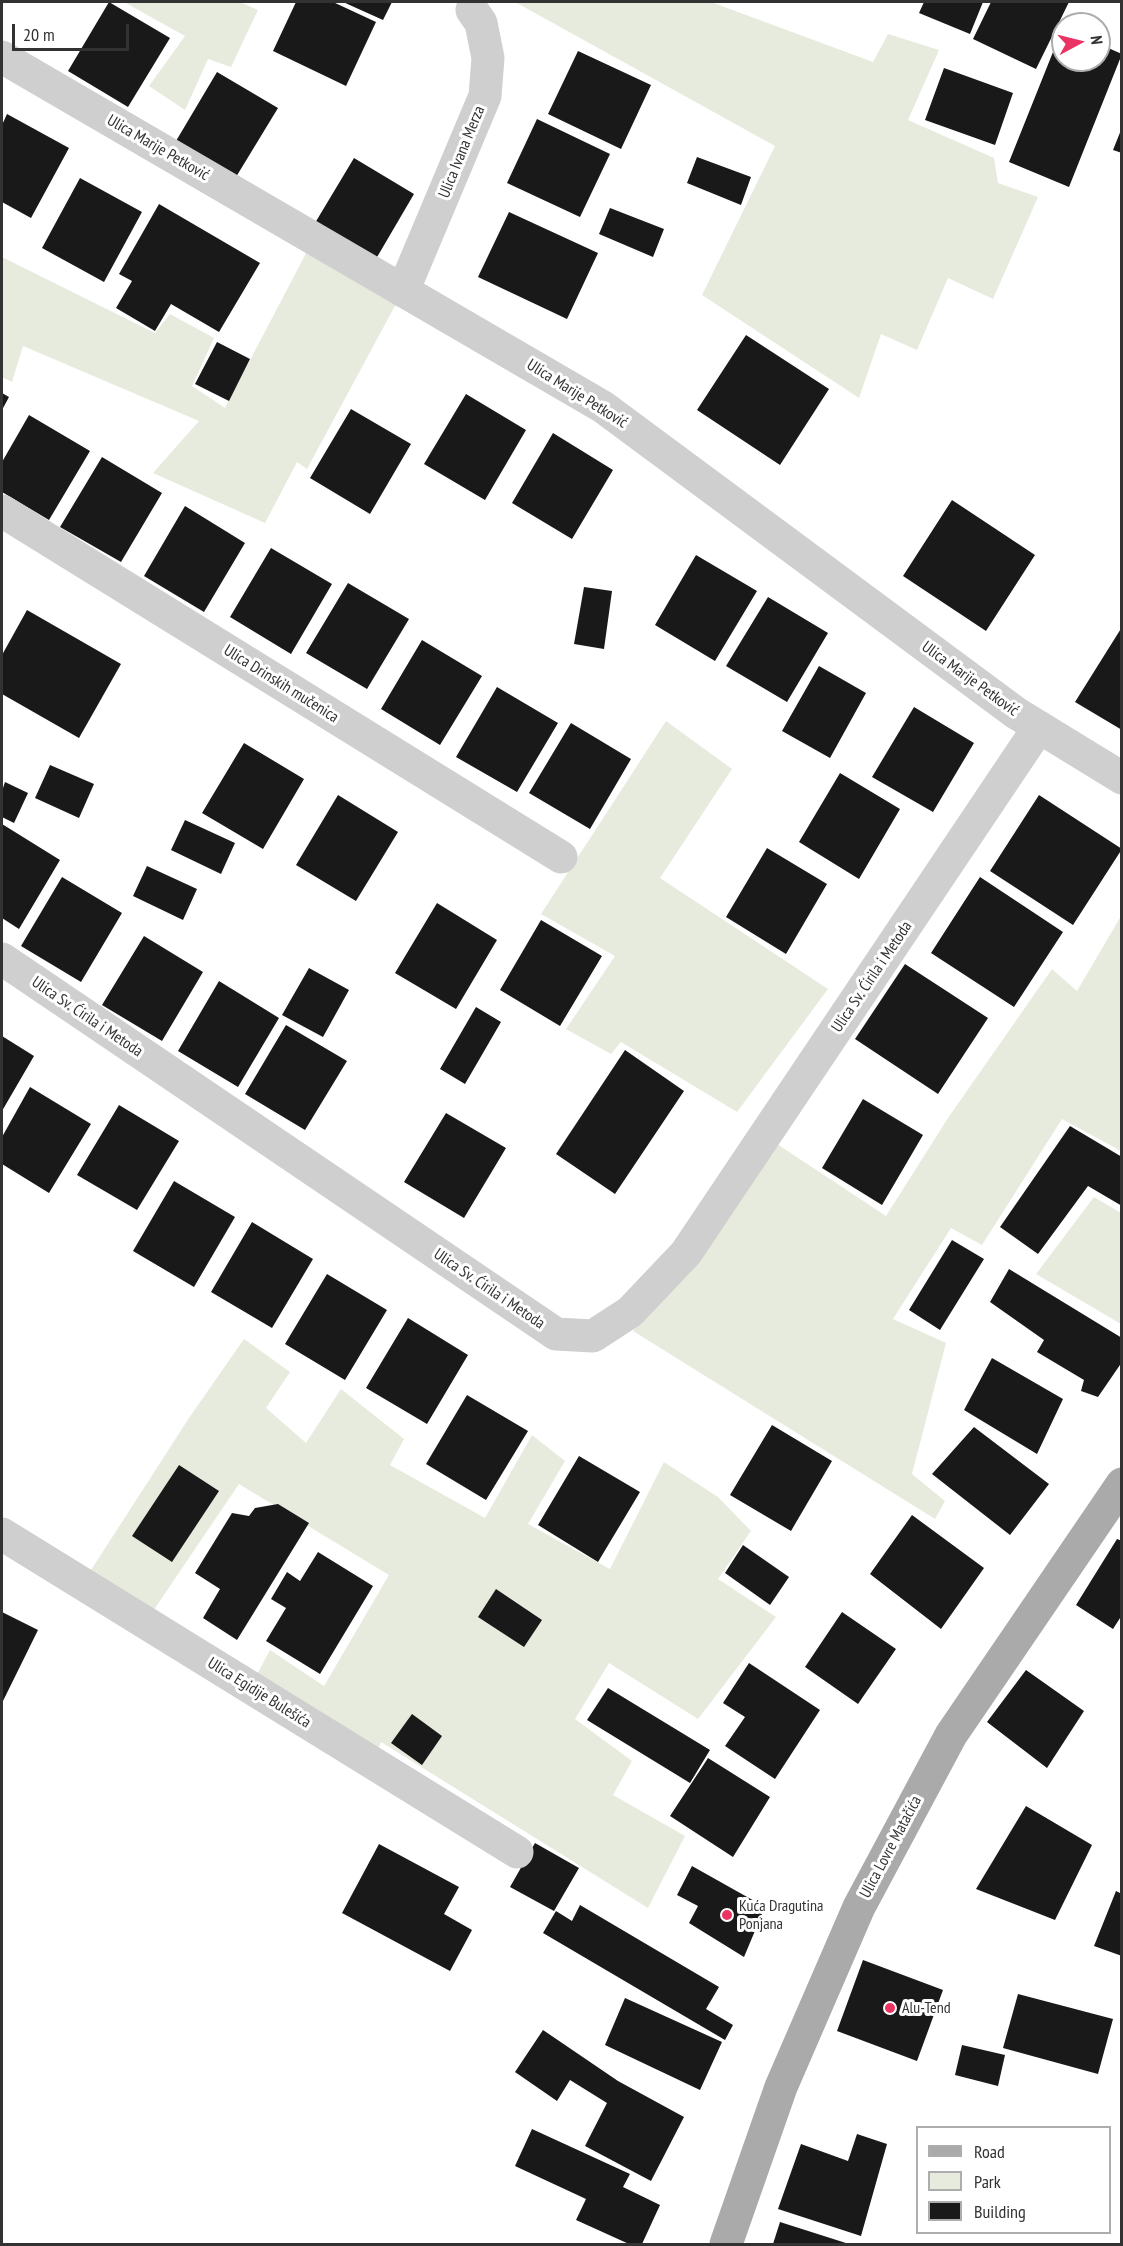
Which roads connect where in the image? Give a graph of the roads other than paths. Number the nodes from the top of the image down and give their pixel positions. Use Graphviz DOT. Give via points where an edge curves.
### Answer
graph roads {
  1 [pos="472,10"];
  2 [pos="2,57"];
  3 [pos="404,291"];
  4 [pos="2,511"];
  5 [pos="1040,727"];
  6 [pos="1122,778"];
  7 [pos="561,857"];
  8 [pos="2,959"];
  9 [pos="1122,1484"];
  10 [pos="2,1534"];
  11 [pos="517,1852"];
  12 [pos="726,2244"];
  1 -- 3 [label="street, Ulica Ivana Merza" via="481,22 488,58 485,96"];
  2 -- 3 [label="street, Ulica Marije Petković"];
  3 -- 5 [label="street, Ulica Marije Petković" via="603,407"];
  4 -- 7 [label="street, Ulica Drinskih mučenica"];
  5 -- 6 [label="street, Ulica Marije Petković"];
  5 -- 8 [label="street, Ulica Sv. Ćirila i Metoda" via="686,1253 630,1312 593,1336 556,1334"];
  9 -- 12 [label="main road, Ulica Lovre Matačića" via="951,1735 859,1907 781,2087"];
  10 -- 11 [label="street, Ulica Egidije Bulešića"];
}
